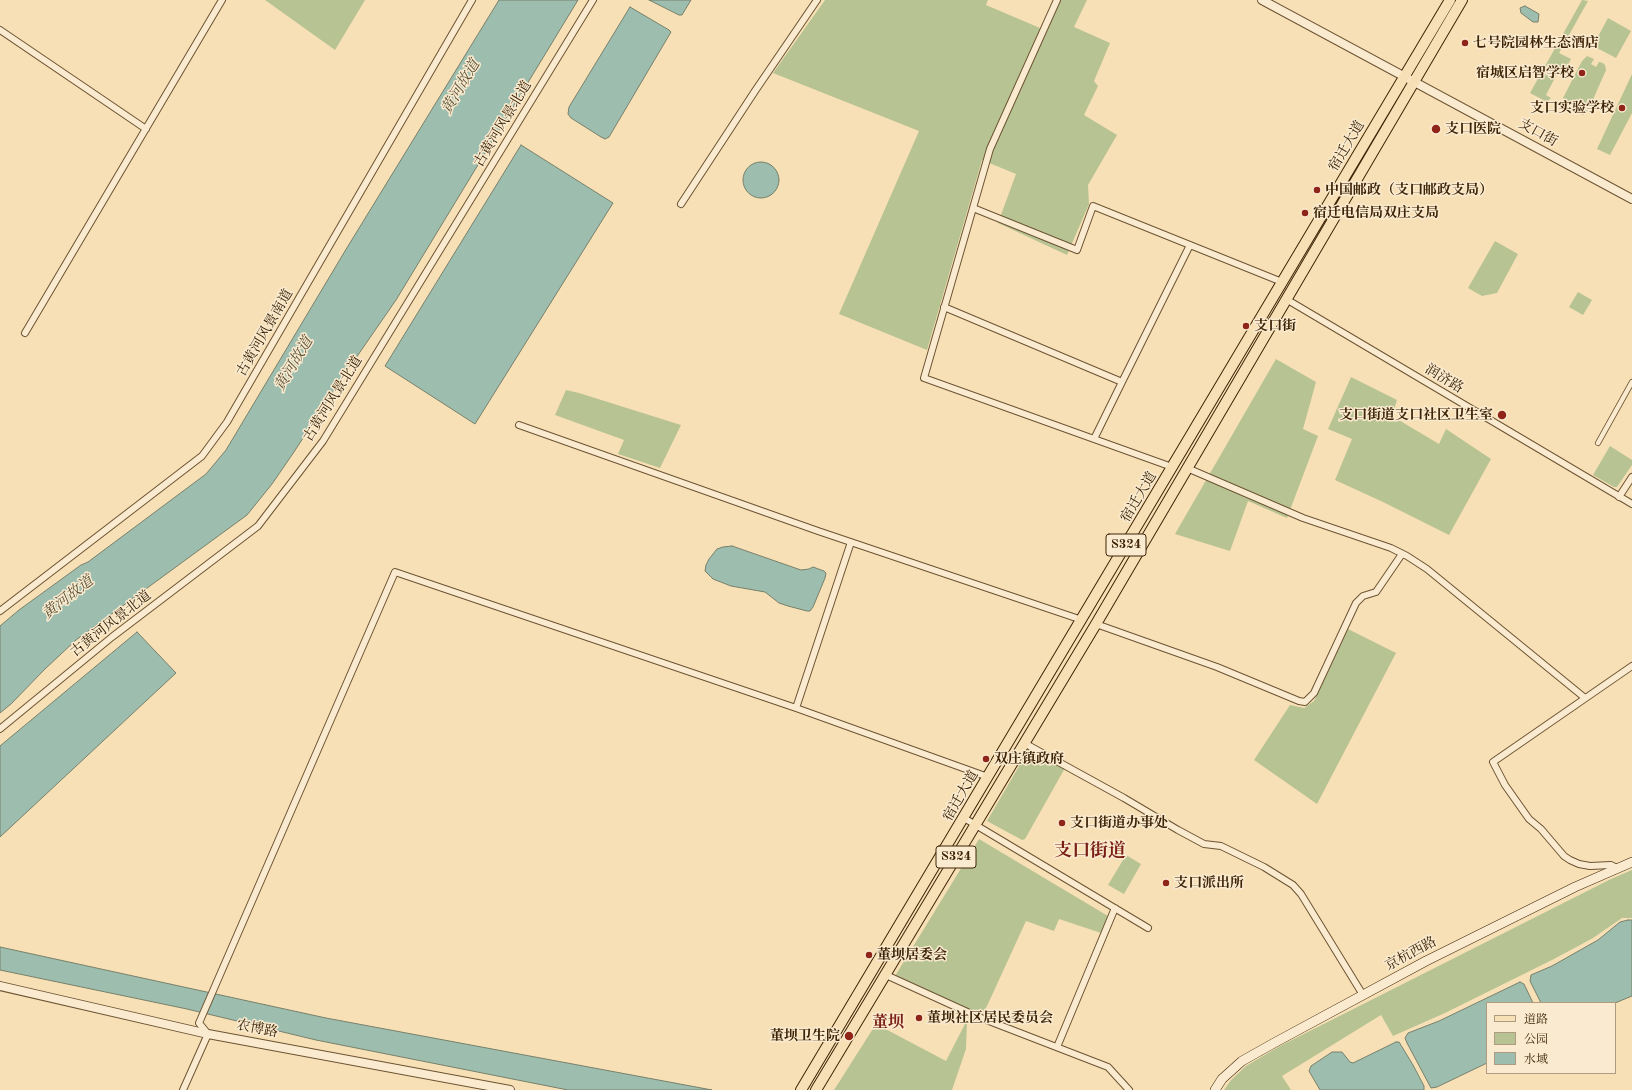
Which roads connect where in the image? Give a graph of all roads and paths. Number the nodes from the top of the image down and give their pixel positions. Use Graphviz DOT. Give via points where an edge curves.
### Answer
graph roads {
  1 [pos="222,0"];
  2 [pos="472,0"];
  3 [pos="593,0"];
  4 [pos="817,0"];
  5 [pos="1056,0"];
  6 [pos="1262,0"];
  7 [pos="1450,0"];
  8 [pos="1462,0"];
  9 [pos="0,30"];
  10 [pos="1405,76"];
  11 [pos="1414,81"];
  12 [pos="146,128"];
  13 [pos="1632,199"];
  14 [pos="681,204"];
  15 [pos="973,208"];
  16 [pos="1190,245"];
  17 [pos="1282,282"];
  18 [pos="1286,299"];
  19 [pos="944,307"];
  20 [pos="25,333"];
  21 [pos="1122,382"];
  22 [pos="1632,382"];
  23 [pos="519,425"];
  24 [pos="1094,439"];
  25 [pos="1598,443"];
  26 [pos="1172,467"];
  27 [pos="1187,468"];
  28 [pos="1632,477"];
  29 [pos="1619,497"];
  30 [pos="1632,504"];
  31 [pos="851,542"];
  32 [pos="1402,554"];
  33 [pos="0,610"];
  34 [pos="1082,620"];
  35 [pos="1096,624"];
  36 [pos="1632,666"];
  37 [pos="1585,698"];
  38 [pos="796,708"];
  39 [pos="0,730"];
  40 [pos="1024,743"];
  41 [pos="988,777"];
  42 [pos="964,818"];
  43 [pos="975,825"];
  44 [pos="1632,862"];
  45 [pos="1617,868"];
  46 [pos="1115,908"];
  47 [pos="1148,928"];
  48 [pos="886,975"];
  49 [pos="0,986"];
  50 [pos="1363,995"];
  51 [pos="208,1034"];
  52 [pos="1057,1046"];
  53 [pos="182,1090"];
  54 [pos="510,1090"];
  55 [pos="801,1090"];
  56 [pos="816,1090"];
  57 [pos="1129,1090"];
  58 [pos="1215,1090"];
  1 -- 12 [label="street"];
  2 -- 33 [label="street, 古黄河风景南道" via="227,422 202,456"];
  3 -- 39 [label="street, 古黄河风景北道" via="323,441 258,526 112,637"];
  4 -- 14 [label="street"];
  5 -- 15 [label="street" via="990,149"];
  6 -- 10 [label="street, 支口街"];
  7 -- 10 [label="main road, 宿迁大道 / S324"];
  8 -- 11 [label="main road, 宿迁大道 / S324"];
  9 -- 12 [label="street"];
  10 -- 11 [label="street, 支口街"];
  10 -- 17 [label="main road, 宿迁大道 / S324"];
  11 -- 13 [label="street, 支口街"];
  11 -- 18 [label="main road, 宿迁大道 / S324"];
  12 -- 20 [label="street"];
  15 -- 16 [label="street" via="1077,250 1093,206"];
  15 -- 19 [label="street"];
  16 -- 17 [label="street"];
  16 -- 21 [label="street"];
  17 -- 26 [label="main road, 宿迁大道 / S324"];
  18 -- 27 [label="main road, 宿迁大道 / S324"];
  18 -- 29 [label="street, 润济路"];
  19 -- 21 [label="street"];
  19 -- 24 [label="street" via="924,378"];
  21 -- 24 [label="street"];
  22 -- 25 [label="street"];
  23 -- 31 [label="street"];
  24 -- 26 [label="street"];
  26 -- 34 [label="main road, 宿迁大道 / S324"];
  27 -- 32 [label="street" via="1303,518"];
  27 -- 35 [label="main road, 宿迁大道 / S324"];
  28 -- 29 [label="street"];
  29 -- 30 [label="street, 润济路"];
  31 -- 34 [label="street"];
  31 -- 38 [label="street"];
  32 -- 35 [label="street" via="1376,592 1363,596 1356,603 1314,693 1305,702 1217,667"];
  32 -- 37 [label="street" via="1427,569"];
  34 -- 41 [label="main road, 宿迁大道 / S324"];
  35 -- 40 [label="main road, 宿迁大道 / S324"];
  36 -- 37 [label="street"];
  37 -- 45 [label="street" via="1493,762 1505,785 1529,819 1570,860 1590,866 1611,865"];
  38 -- 41 [label="street"];
  38 -- 51 [label="street" via="395,572 199,1023"];
  40 -- 43 [label="main road, 宿迁大道 / S324"];
  40 -- 50 [label="street" via="1204,844 1221,846 1264,867 1293,885"];
  41 -- 42 [label="main road, 宿迁大道 / S324"];
  42 -- 43 [label="street"];
  42 -- 55 [label="main road, 宿迁大道 / S324"];
  43 -- 46 [label="street"];
  43 -- 48 [label="main road, 宿迁大道 / S324"];
  44 -- 45 [label="main road, 京杭西路"];
  45 -- 50 [label="main road, 京杭西路" via="1426,961"];
  46 -- 47 [label="street"];
  46 -- 52 [label="street"];
  48 -- 52 [label="street" via="976,1016"];
  48 -- 56 [label="main road, 宿迁大道 / S324"];
  49 -- 51 [label="street, 农博路"];
  50 -- 58 [label="main road, 京杭西路" via="1242,1060 1222,1079"];
  51 -- 53 [label="street"];
  51 -- 54 [label="street, 农博路"];
  52 -- 57 [label="street" via="1108,1067"];
}
